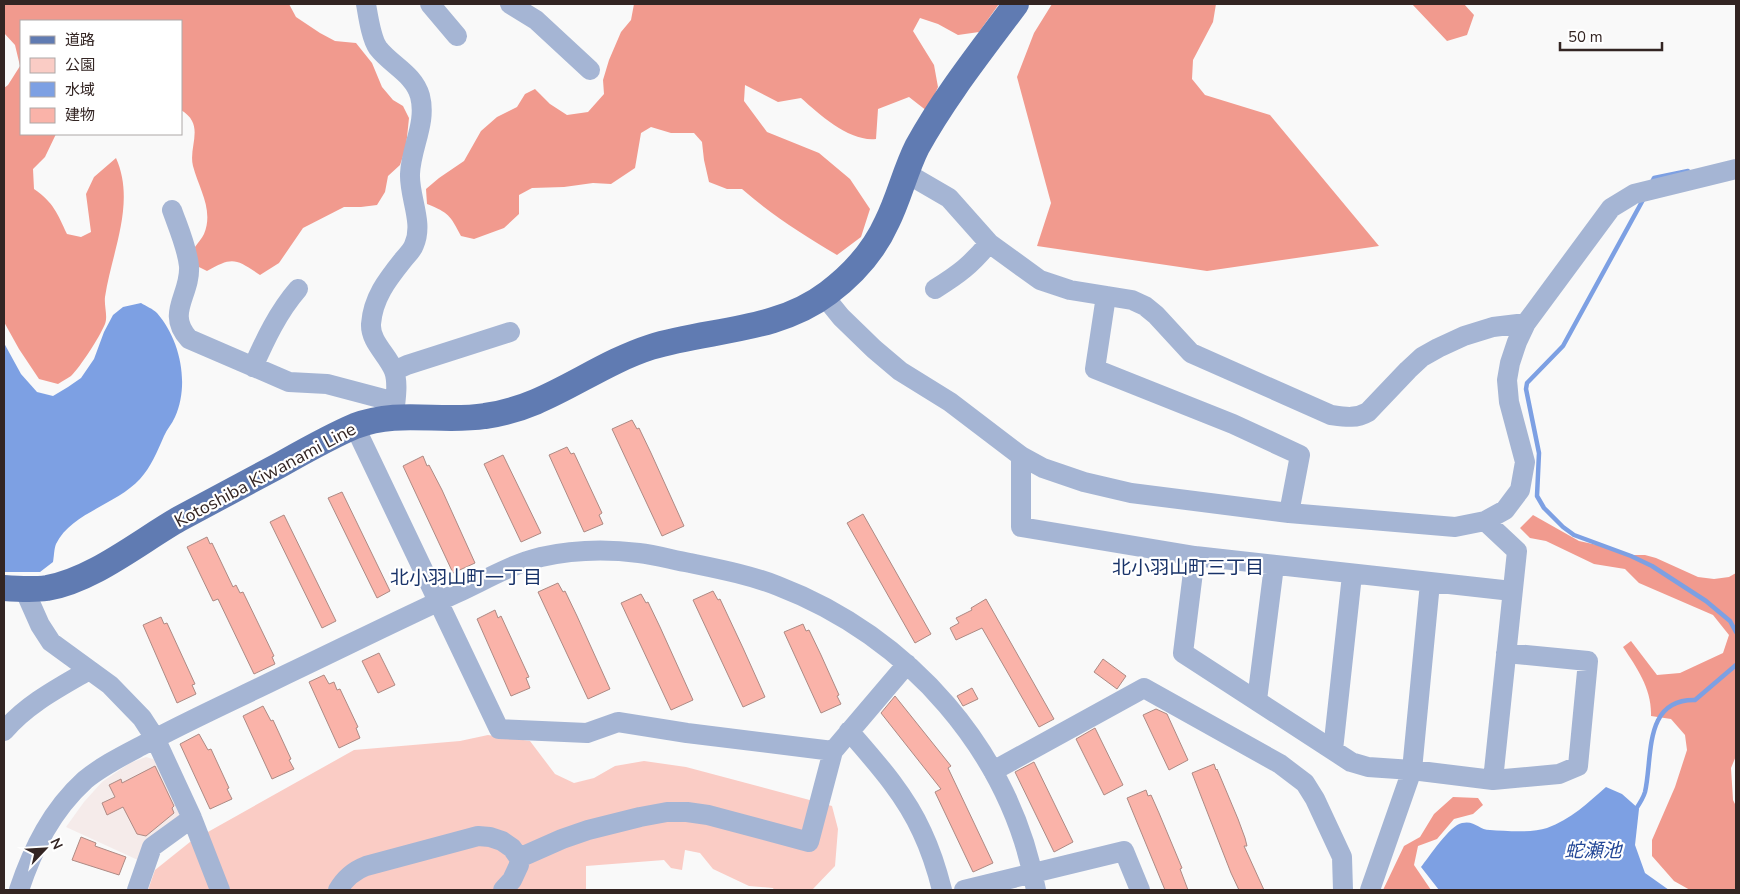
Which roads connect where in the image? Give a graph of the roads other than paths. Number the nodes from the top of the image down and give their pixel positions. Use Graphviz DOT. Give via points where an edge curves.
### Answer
graph roads {
  1 [pos="366,4"];
  2 [pos="430,4"];
  3 [pos="510,4"];
  4 [pos="1016,4"];
  5 [pos="456,36"];
  6 [pos="590,70"];
  7 [pos="1736,169"];
  8 [pos="906,172"];
  9 [pos="172,210"];
  10 [pos="989,243"];
  11 [pos="298,289"];
  12 [pos="935,289"];
  13 [pos="824,296"];
  14 [pos="1106,296"];
  15 [pos="1526,323"];
  16 [pos="510,332"];
  17 [pos="253,367"];
  18 [pos="394,370"];
  19 [pos="395,409"];
  20 [pos="355,426"];
  21 [pos="1021,456"];
  22 [pos="1289,513"];
  23 [pos="1485,521"];
  24 [pos="1195,556"];
  25 [pos="1274,566"];
  26 [pos="1352,574"];
  27 [pos="1430,583"];
  28 [pos="14,588"];
  29 [pos="1512,591"];
  30 [pos="438,601"];
  31 [pos="1506,653"];
  32 [pos="907,664"];
  33 [pos="89,670"];
  34 [pos="1257,700"];
  35 [pos="4,731"];
  36 [pos="849,731"];
  37 [pos="155,738"];
  38 [pos="1333,750"];
  39 [pos="834,751"];
  40 [pos="1412,770"];
  41 [pos="993,771"];
  42 [pos="1492,780"];
  43 [pos="192,818"];
  44 [pos="519,858"];
  45 [pos="1035,882"];
  46 [pos="19,890"];
  47 [pos="138,890"];
  48 [pos="220,890"];
  49 [pos="338,890"];
  50 [pos="503,890"];
  51 [pos="942,890"];
  52 [pos="964,890"];
  53 [pos="1140,890"];
  54 [pos="1343,890"];
  55 [pos="1370,890"];
  1 -- 18 [label="street" via="377,47 413,81 420,96 422,122 410,172 417,228 414,245 381,290 373,308 371,327 374,339"];
  2 -- 5 [label="street"];
  3 -- 6 [label="street" via="536,20"];
  4 -- 8 [label="main road, Kotoshiba Kiwanami Line" via="934,120"];
  7 -- 15 [label="street" via="1634,194 1611,208"];
  8 -- 10 [label="street" via="949,198"];
  8 -- 13 [label="main road, Kotoshiba Kiwanami Line" via="876,242 856,268"];
  9 -- 17 [label="street" via="189,265 178,318 182,331 190,340"];
  10 -- 12 [label="street" via="967,268"];
  10 -- 14 [label="street" via="1040,280 1070,290"];
  11 -- 17 [label="street" via="284,305"];
  13 -- 19 [label="main road, Kotoshiba Kiwanami Line" via="776,320 676,340 641,351 530,406 465,418"];
  13 -- 21 [label="street" via="900,371 950,402"];
  14 -- 15 [label="street" via="1132,300 1145,306 1191,354 1331,415 1345,418 1360,417 1368,412 1422,357 1438,348 1493,327"];
  14 -- 22 [label="street" via="1095,369 1233,424 1300,455"];
  15 -- 23 [label="street" via="1510,363 1507,380 1509,402 1525,462 1520,490 1505,510"];
  16 -- 18 [label="street"];
  17 -- 19 [label="street" via="289,382 327,384"];
  18 -- 19 [label="street"];
  19 -- 20 [label="main road, Kotoshiba Kiwanami Line"];
  20 -- 28 [label="main road, Kotoshiba Kiwanami Line" via="188,515 84,576 46,588"];
  20 -- 30 [label="street"];
  21 -- 22 [label="street" via="1043,468 1084,482 1131,493"];
  21 -- 24 [label="street" via="1021,528"];
  22 -- 23 [label="street" via="1455,527"];
  23 -- 29 [label="street" via="1516,551"];
  24 -- 25 [label="street"];
  24 -- 34 [label="street" via="1183,653"];
  25 -- 26 [label="street"];
  25 -- 34 [label="street"];
  26 -- 27 [label="street"];
  26 -- 38 [label="street"];
  27 -- 29 [label="street"];
  27 -- 40 [label="street"];
  28 -- 33 [label="street" via="51,642"];
  29 -- 31 [label="street"];
  30 -- 32 [label="street" via="541,557 569,552 637,553 776,585 870,634"];
  30 -- 37 [label="street"];
  30 -- 39 [label="street" via="499,729 586,733 618,722"];
  31 -- 42 [label="street"];
  31 -- 42 [label="street" via="1588,661 1578,766 1559,774"];
  32 -- 36 [label="street"];
  32 -- 41 [label="street" via="938,694 974,739"];
  33 -- 35 [label="street" via="38,700"];
  33 -- 37 [label="street" via="126,700"];
  34 -- 38 [label="street"];
  36 -- 39 [label="street"];
  36 -- 51 [label="street" via="880,767 922,830"];
  37 -- 43 [label="street"];
  37 -- 46 [label="street" via="102,767 67,799 36,845"];
  38 -- 40 [label="street" via="1351,762 1368,767"];
  39 -- 44 [label="street" via="809,842 708,815 667,812 588,830"];
  40 -- 42 [label="street"];
  40 -- 55 [label="street"];
  41 -- 45 [label="street" via="1016,819"];
  41 -- 54 [label="street" via="1144,688 1280,764 1305,783 1342,856"];
  43 -- 47 [label="street" via="152,847"];
  43 -- 48 [label="street"];
  44 -- 49 [label="street" via="502,841 478,836 353,871"];
  44 -- 50 [label="street" via="512,880"];
  45 -- 52 [label="street"];
  45 -- 53 [label="street" via="1124,851"];
}
